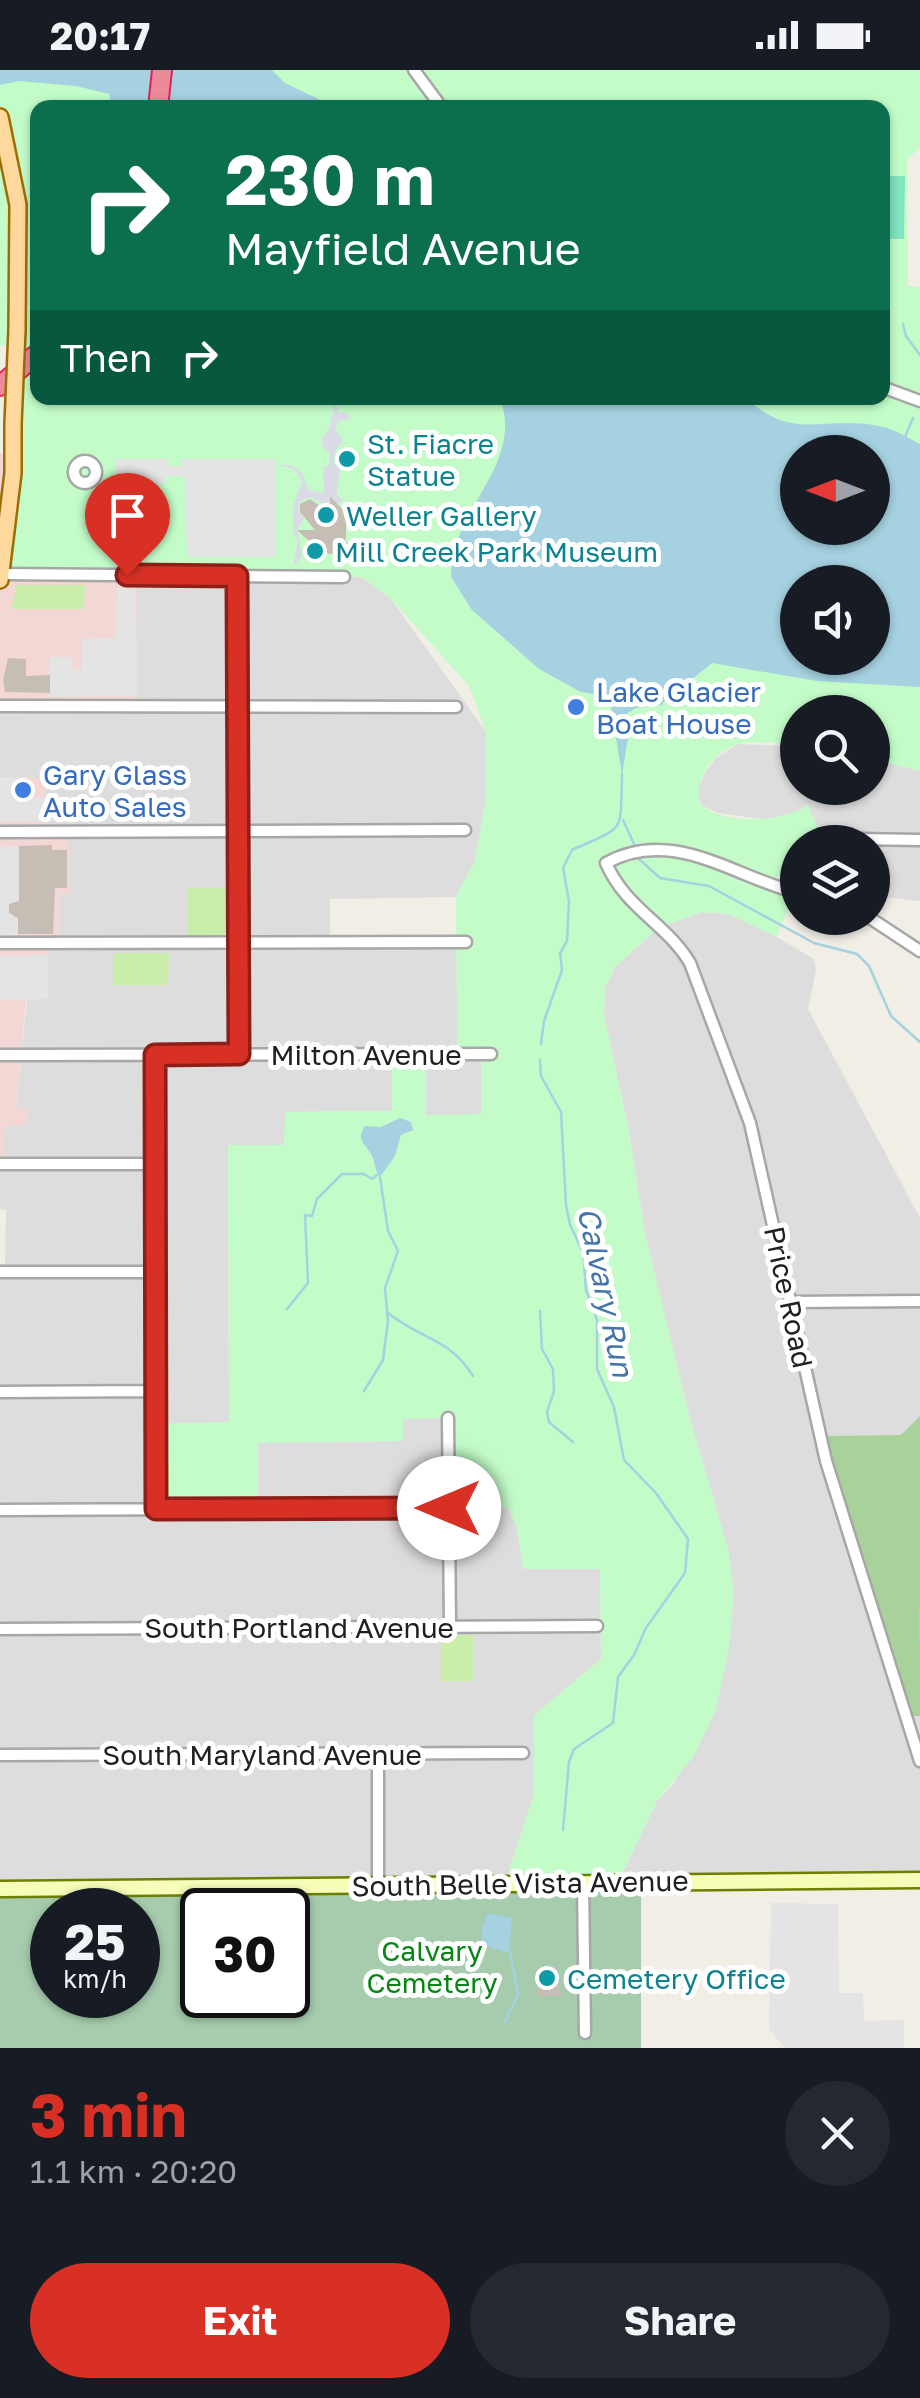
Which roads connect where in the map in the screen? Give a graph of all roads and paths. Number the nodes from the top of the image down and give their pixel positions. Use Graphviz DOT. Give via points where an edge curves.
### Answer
graph roads {
  1 [pos="162,70"];
  2 [pos="414,70"];
  3 [pos="159,100"];
  4 [pos="436,100"];
  5 [pos="0,117"];
  6 [pos="30,360"];
  7 [pos="0,386"];
  8 [pos="890,390"];
  9 [pos="920,401"];
  10 [pos="10,464"];
  11 [pos="0,524"];
  12 [pos="2,543"];
  13 [pos="237,576"];
  14 [pos="0,577"];
  15 [pos="344,577"];
  16 [pos="0,706"];
  17 [pos="238,706"];
  18 [pos="456,707"];
  19 [pos="465,830"];
  20 [pos="238,831"];
  21 [pos="0,832"];
  22 [pos="890,839"];
  23 [pos="920,840"];
  24 [pos="780,885"];
  25 [pos="890,931"];
  26 [pos="0,942"];
  27 [pos="238,942"];
  28 [pos="466,942"];
  29 [pos="920,951"];
  30 [pos="239,1054"];
  31 [pos="491,1054"];
  32 [pos="0,1055"];
  33 [pos="155,1055"];
  34 [pos="0,1164"];
  35 [pos="155,1164"];
  36 [pos="0,1272"];
  37 [pos="156,1272"];
  38 [pos="920,1301"];
  39 [pos="790,1302"];
  40 [pos="156,1391"];
  41 [pos="0,1392"];
  42 [pos="448,1418"];
  43 [pos="449,1508"];
  44 [pos="156,1509"];
  45 [pos="0,1510"];
  46 [pos="450,1626"];
  47 [pos="597,1626"];
  48 [pos="0,1628"];
  49 [pos="523,1753"];
  50 [pos="378,1754"];
  51 [pos="0,1755"];
  52 [pos="920,1761"];
  53 [pos="920,1880"];
  54 [pos="583,1883"];
  55 [pos="378,1885"];
  56 [pos="0,1889"];
  57 [pos="585,2033"];
  1 -- 3 [label="highway"];
  2 -- 4 [label="street"];
  5 -- 10 [label="main road, bridge" via="20,228"];
  6 -- 7 [label="highway"];
  8 -- 9 [label="street"];
  10 -- 11 [label="main road"];
  10 -- 12 [label="main road" via="11,504"];
  12 -- 14 [label="main road"];
  13 -- 14 [label="street"];
  13 -- 15 [label="street"];
  13 -- 17 [label="street"];
  16 -- 17 [label="street"];
  17 -- 18 [label="street"];
  17 -- 20 [label="street"];
  19 -- 20 [label="street"];
  20 -- 21 [label="street"];
  20 -- 27 [label="street"];
  22 -- 23 [label="street"];
  24 -- 39 [label="street, Price Road" via="676,850 642,848 606,862 624,897 690,962 750,1123"];
  25 -- 29 [label="street"];
  26 -- 27 [label="street"];
  27 -- 28 [label="street"];
  27 -- 30 [label="street"];
  30 -- 31 [label="street, Milton Avenue"];
  30 -- 33 [label="street, Milton Avenue"];
  32 -- 33 [label="street, Milton Avenue"];
  33 -- 35 [label="street"];
  34 -- 35 [label="street"];
  35 -- 37 [label="street"];
  36 -- 37 [label="street"];
  37 -- 40 [label="street"];
  38 -- 39 [label="street"];
  39 -- 52 [label="street, Price Road" via="826,1461"];
  40 -- 41 [label="street"];
  40 -- 44 [label="street"];
  42 -- 43 [label="street"];
  43 -- 44 [label="street"];
  43 -- 46 [label="street"];
  44 -- 45 [label="street"];
  46 -- 47 [label="street, South Portland Avenue"];
  46 -- 48 [label="street, South Portland Avenue"];
  49 -- 50 [label="street, South Maryland Avenue"];
  50 -- 51 [label="street, South Maryland Avenue"];
  50 -- 55 [label="street"];
  53 -- 54 [label="street, South Belle Vista Avenue"];
  54 -- 55 [label="street, South Belle Vista Avenue"];
  54 -- 57 [label="street"];
  55 -- 56 [label="street, South Belle Vista Avenue"];
}
